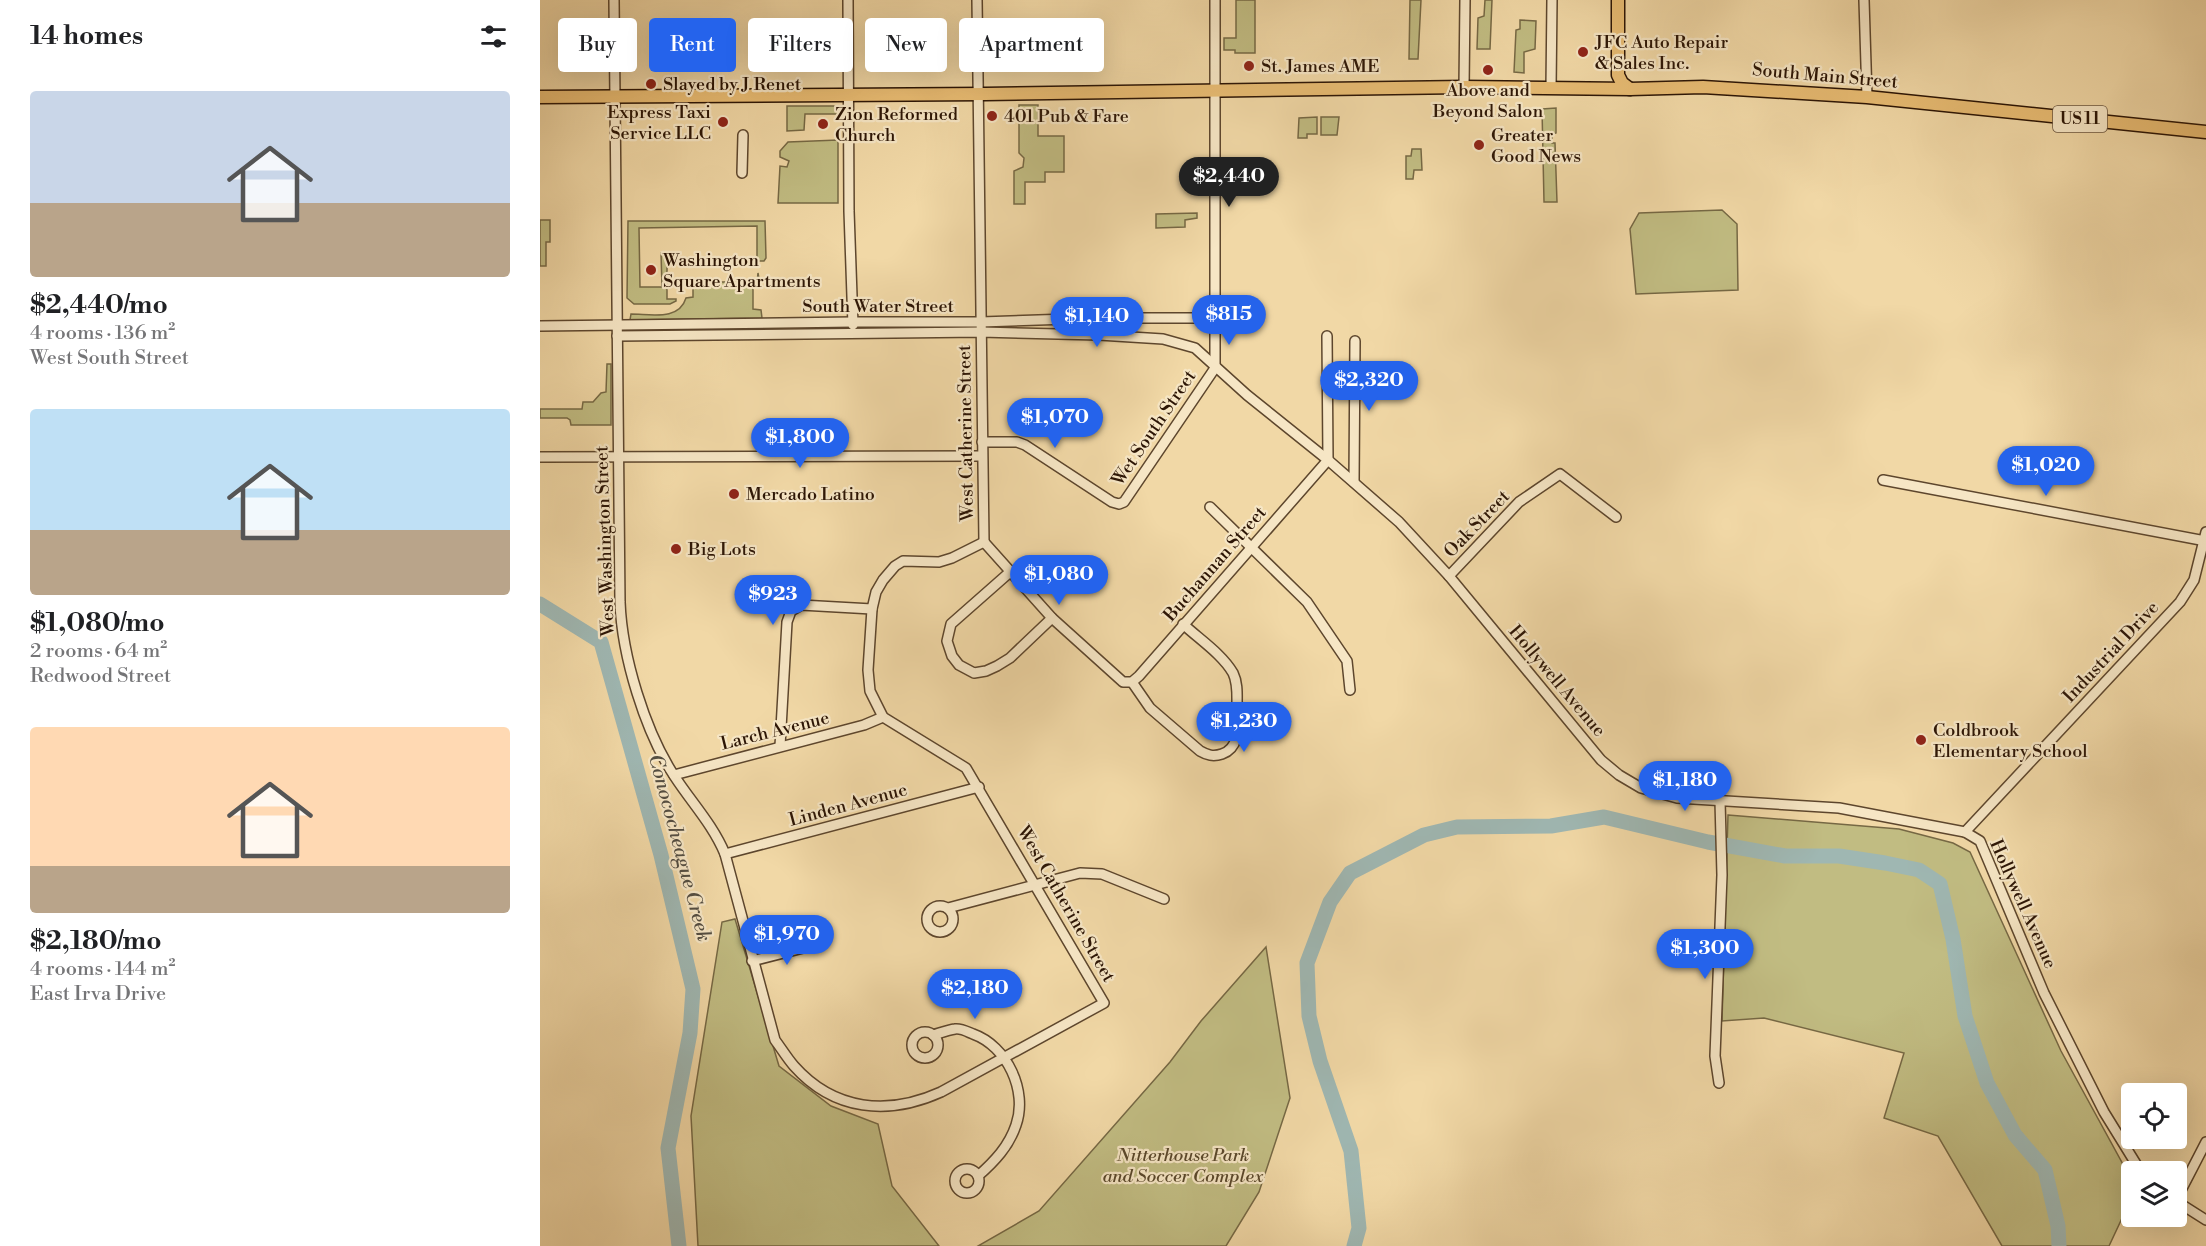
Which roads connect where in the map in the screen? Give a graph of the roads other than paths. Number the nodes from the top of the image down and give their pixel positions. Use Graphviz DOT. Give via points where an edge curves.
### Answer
graph roads {
  1 [pos="614,0"];
  2 [pos="848,0"];
  3 [pos="977,0"];
  4 [pos="1215,0"];
  5 [pos="1465,0"];
  6 [pos="1552,0"];
  7 [pos="1618,0"];
  8 [pos="1864,0"];
  9 [pos="1618,75"];
  10 [pos="1464,87"];
  11 [pos="1551,88"];
  12 [pos="1608,89"];
  13 [pos="1630,89"];
  14 [pos="1215,91"];
  15 [pos="848,94"];
  16 [pos="977,94"];
  17 [pos="615,96"];
  18 [pos="540,97"];
  19 [pos="1867,97"];
  20 [pos="2206,132"];
  21 [pos="743,135"];
  22 [pos="742,173"];
  23 [pos="1216,318"];
  24 [pos="853,322"];
  25 [pos="616,325"];
  26 [pos="540,326"];
  27 [pos="981,327"];
  28 [pos="853,334"];
  29 [pos="617,336"];
  30 [pos="1327,336"];
  31 [pos="1355,341"];
  32 [pos="1215,368"];
  33 [pos="982,442"];
  34 [pos="540,456"];
  35 [pos="618,456"];
  36 [pos="982,456"];
  37 [pos="1328,460"];
  38 [pos="1883,480"];
  39 [pos="1354,482"];
  40 [pos="1210,507"];
  41 [pos="1617,517"];
  42 [pos="2206,538"];
  43 [pos="984,542"];
  44 [pos="1252,546"];
  45 [pos="1010,572"];
  46 [pos="1449,576"];
  47 [pos="872,609"];
  48 [pos="1052,618"];
  49 [pos="1183,624"];
  50 [pos="1127,682"];
  51 [pos="1350,690"];
  52 [pos="884,717"];
  53 [pos="780,746"];
  54 [pos="674,775"];
  55 [pos="979,787"];
  56 [pos="1720,801"];
  57 [pos="1965,832"];
  58 [pos="725,854"];
  59 [pos="1036,885"];
  60 [pos="1164,899"];
  61 [pos="948,908"];
  62 [pos="815,945"];
  63 [pos="752,961"];
  64 [pos="1104,1003"];
  65 [pos="933,1035"];
  66 [pos="1004,1057"];
  67 [pos="1719,1083"];
  68 [pos="2206,1142"];
  69 [pos="2134,1161"];
  70 [pos="978,1176"];
  71 [pos="2187,1179"];
  72 [pos="2187,1207"];
  73 [pos="2206,1220"];
  1 -- 17 [label="street, West Washington Street"];
  2 -- 15 [label="street"];
  3 -- 16 [label="street, West Catherine Street"];
  4 -- 14 [label="street"];
  5 -- 10 [label="street"];
  6 -- 11 [label="street"];
  7 -- 9 [label="main road"];
  8 -- 19 [label="street"];
  9 -- 12 [label="main road"];
  9 -- 13 [label="main road"];
  10 -- 11 [label="main road, South Main Street / US 11"];
  10 -- 14 [label="main road, South Main Street / US 11"];
  11 -- 12 [label="main road, South Main Street / US 11"];
  12 -- 13 [label="main road, South Main Street / US 11"];
  13 -- 19 [label="main road, South Main Street / US 11" via="1735,87"];
  14 -- 16 [label="main road, South Main Street / US 11"];
  14 -- 23 [label="street"];
  15 -- 16 [label="main road, South Main Street / US 11"];
  15 -- 17 [label="main road, South Main Street / US 11"];
  15 -- 24 [label="street"];
  16 -- 27 [label="street, West Catherine Street"];
  17 -- 18 [label="main road, South Main Street / US 11"];
  17 -- 25 [label="street, West Washington Street"];
  19 -- 20 [label="main road, South Main Street / US 11"];
  21 -- 22 [label="street"];
  23 -- 27 [label="street, South Water Street" via="1098,318"];
  23 -- 32 [label="street"];
  24 -- 25 [label="street, South Water Street"];
  24 -- 27 [label="street, South Water Street"];
  24 -- 28 [label="street"];
  25 -- 26 [label="street, South Water Street"];
  25 -- 29 [label="street, West Washington Street"];
  27 -- 28 [label="street, South Water Street"];
  27 -- 32 [label="street, Hollywell Avenue" via="1163,339 1196,348"];
  27 -- 33 [label="street, West Catherine Street"];
  28 -- 29 [label="street, South Water Street"];
  29 -- 35 [label="street, West Washington Street"];
  30 -- 37 [label="street"];
  31 -- 39 [label="street"];
  32 -- 33 [label="street, Wet South Street" via="1119,504 1025,445"];
  32 -- 37 [label="street, Hollywell Avenue"];
  33 -- 36 [label="street, West Catherine Street"];
  34 -- 35 [label="street"];
  35 -- 36 [label="street"];
  35 -- 54 [label="street, West Washington Street" via="623,636 653,735"];
  36 -- 43 [label="street, West Catherine Street"];
  37 -- 39 [label="street, Hollywell Avenue"];
  37 -- 44 [label="street, Buchannan Street"];
  38 -- 42 [label="street"];
  39 -- 46 [label="street, Hollywell Avenue" via="1399,522"];
  40 -- 44 [label="street"];
  41 -- 46 [label="street, Oak Street" via="1560,474 1518,502"];
  42 -- 57 [label="street, Industrial Drive" via="2194,580 2180,602"];
  43 -- 45 [label="street"];
  43 -- 47 [label="street, West Catherine Street" via="939,562 903,561 880,586"];
  44 -- 49 [label="street, Buchannan Street"];
  44 -- 51 [label="street" via="1327,628 1347,661"];
  45 -- 48 [label="street"];
  45 -- 48 [label="street" via="951,624 947,641 959,665 974,673 998,666"];
  46 -- 56 [label="street, Hollywell Avenue" via="1601,760 1619,775 1641,788 1677,798"];
  47 -- 52 [label="street, West Catherine Street" via="870,691"];
  47 -- 53 [label="street" via="801,605 791,611 787,622"];
  48 -- 50 [label="street"];
  49 -- 50 [label="street, Buchannan Street" via="1139,676"];
  49 -- 50 [label="street" via="1234,675 1238,733 1230,749 1217,756 1200,751 1150,708"];
  52 -- 53 [label="street, Larch Avenue"];
  52 -- 55 [label="street, West Catherine Street" via="966,768"];
  53 -- 54 [label="street, Larch Avenue"];
  54 -- 58 [label="street, West Washington Street" via="717,835"];
  55 -- 58 [label="street, Linden Avenue"];
  55 -- 59 [label="street, West Catherine Street"];
  56 -- 57 [label="street, Hollywell Avenue" via="1839,808"];
  56 -- 67 [label="street" via="1722,875 1715,1056"];
  57 -- 69 [label="street, Hollywell Avenue" via="1980,842 2044,993 2104,1112"];
  58 -- 63 [label="street, West Washington Street"];
  59 -- 60 [label="street" via="1080,873 1102,874"];
  59 -- 61 [label="street"];
  59 -- 64 [label="street, West Catherine Street"];
  62 -- 63 [label="street"];
  63 -- 66 [label="street, West Washington Street" via="775,1040 813,1085 842,1100 884,1107 923,1101"];
  64 -- 66 [label="street, West Washington Street"];
  65 -- 66 [label="street" via="957,1029 982,1037"];
  66 -- 70 [label="street" via="1017,1083 1017,1123 1008,1144"];
  68 -- 71 [label="street"];
  72 -- 73 [label="street"];
}
